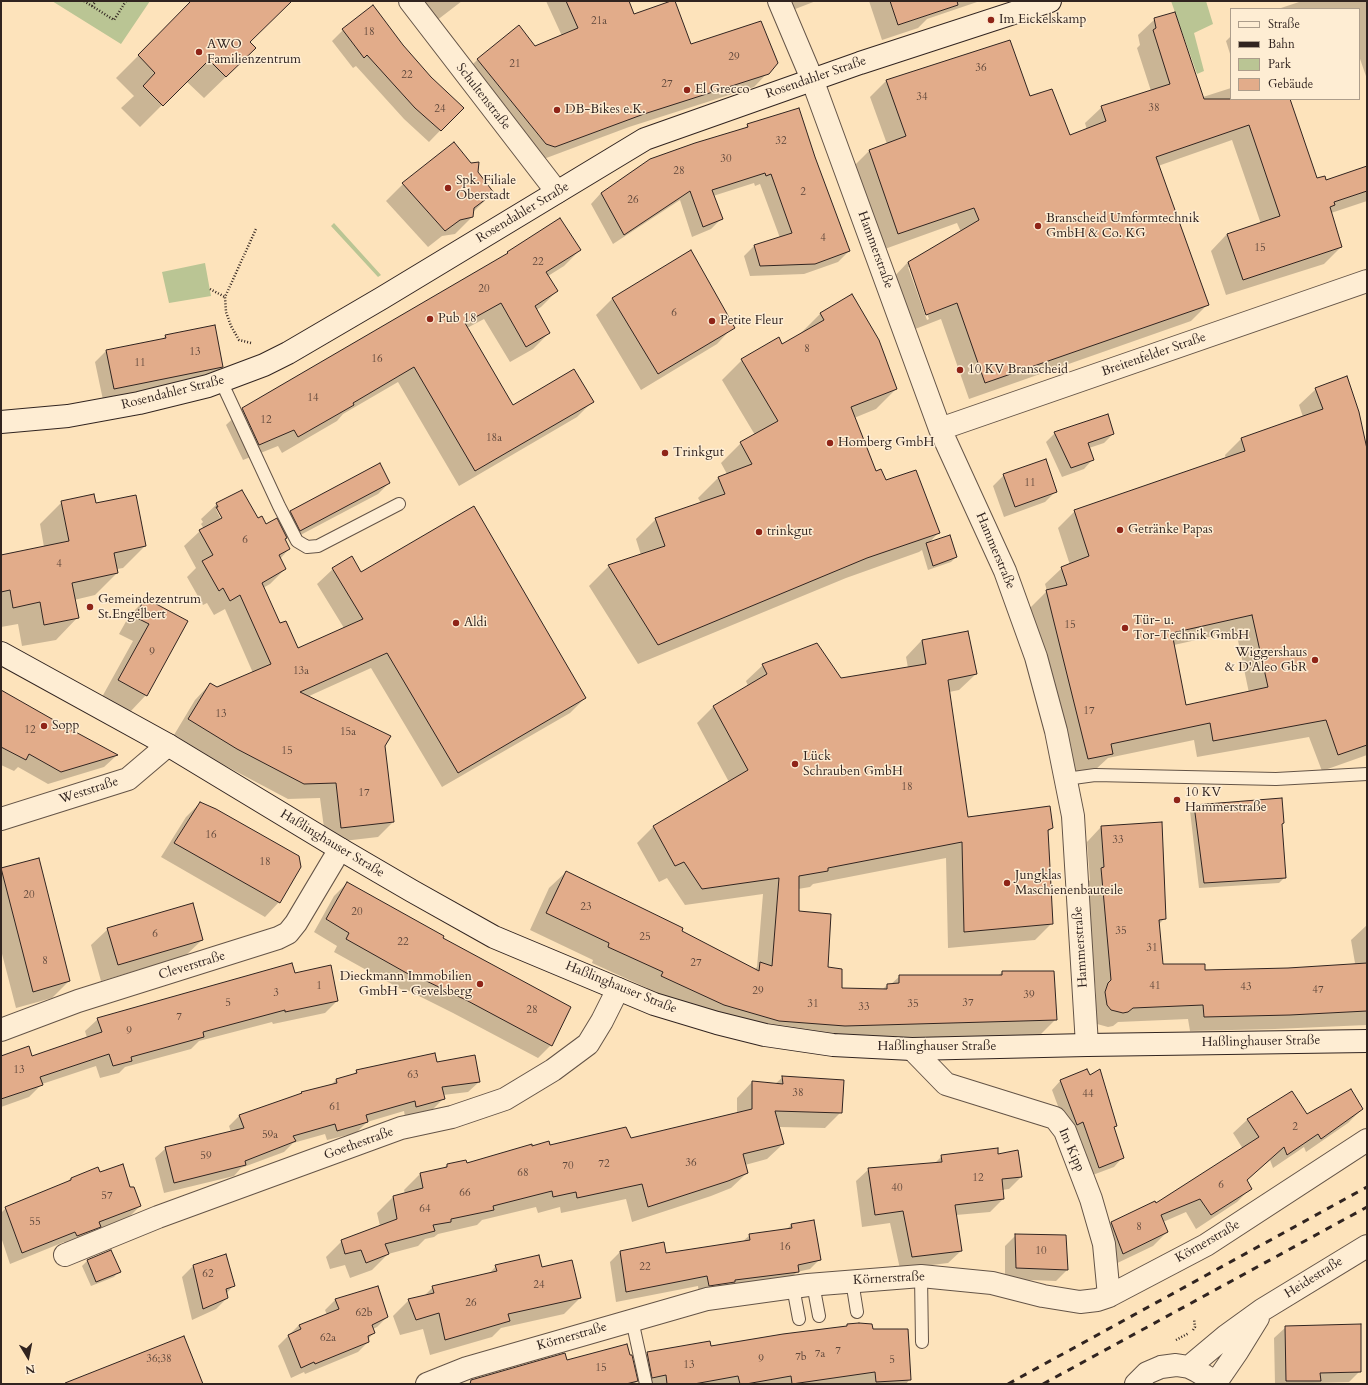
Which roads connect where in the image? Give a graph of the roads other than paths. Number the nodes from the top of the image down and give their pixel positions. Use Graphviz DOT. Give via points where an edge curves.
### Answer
graph roads {
  1 [pos="410,1"];
  2 [pos="779,1"];
  3 [pos="1050,1"];
  4 [pos="812,79"];
  5 [pos="557,192"];
  6 [pos="1367,281"];
  7 [pos="221,382"];
  8 [pos="1,422"];
  9 [pos="940,429"];
  10 [pos="399,504"];
  11 [pos="1,653"];
  12 [pos="168,745"];
  13 [pos="1367,774"];
  14 [pos="1066,779"];
  15 [pos="1,819"];
  16 [pos="340,849"];
  17 [pos="618,988"];
  18 [pos="1,1030"];
  19 [pos="1367,1041"];
  20 [pos="1087,1045"];
  21 [pos="912,1049"];
  22 [pos="1367,1140"];
  23 [pos="1367,1246"];
  24 [pos="65,1256"];
  25 [pos="921,1276"];
  26 [pos="852,1281"];
  27 [pos="803,1286"];
  28 [pos="1109,1296"];
  29 [pos="1262,1310"];
  30 [pos="857,1312"];
  31 [pos="819,1316"];
  32 [pos="799,1319"];
  33 [pos="632,1320"];
  34 [pos="922,1342"];
  35 [pos="1189,1367"];
  36 [pos="427,1384"];
  37 [pos="646,1384"];
  38 [pos="1136,1384"];
  39 [pos="1214,1384"];
  1 -- 5 [label="street, Schultenstraße"];
  2 -- 4 [label="street"];
  3 -- 4 [label="street, Rosendahler Straße"];
  4 -- 5 [label="street, Rosendahler Straße" via="645,139"];
  4 -- 9 [label="street, Hammerstraße"];
  5 -- 7 [label="street, Rosendahler Straße" via="288,353"];
  6 -- 9 [label="street, Breitenfelder Straße"];
  7 -- 8 [label="street, Rosendahler Straße" via="140,403 68,416"];
  7 -- 10 [label="lane" via="297,541 307,547 318,546"];
  9 -- 14 [label="street, Hammerstraße" via="1005,571 1036,657"];
  11 -- 12 [label="street, Haßlinghauser Straße"];
  12 -- 15 [label="street, Weststraße" via="128,779"];
  12 -- 16 [label="street, Haßlinghauser Straße"];
  13 -- 14 [label="lane" via="1276,779 1095,775"];
  14 -- 20 [label="street, Hammerstraße" via="1072,816"];
  16 -- 17 [label="street, Haßlinghauser Straße" via="494,936"];
  16 -- 18 [label="street, Cleverstraße" via="288,933 78,1001"];
  17 -- 21 [label="street, Haßlinghauser Straße" via="654,1004 765,1035 833,1045"];
  17 -- 24 [label="street, Goethestraße" via="588,1044 553,1070 505,1099 452,1117 401,1128 158,1217"];
  19 -- 20 [label="street, Haßlinghauser Straße"];
  20 -- 21 [label="street, Haßlinghauser Straße"];
  21 -- 28 [label="street, Im Kipp" via="946,1084 1055,1118 1065,1131 1091,1199 1104,1244"];
  22 -- 28 [label="street, Körnerstraße" via="1206,1245"];
  23 -- 29 [label="street, Heidestraße"];
  25 -- 26 [label="street, Körnerstraße"];
  25 -- 28 [label="street, Körnerstraße" via="992,1283 1080,1302"];
  25 -- 34 [label="lane"];
  26 -- 27 [label="street, Körnerstraße"];
  26 -- 30 [label="lane"];
  27 -- 31 [label="lane"];
  27 -- 32 [label="lane"];
  27 -- 33 [label="street, Körnerstraße" via="707,1298"];
  29 -- 35 [label="street, Heidestraße"];
  29 -- 39 [label="street, Heidestraße"];
  33 -- 36 [label="street, Körnerstraße" via="467,1368"];
  33 -- 37 [label="lane"];
  35 -- 38 [label="street, Heidestraße" via="1161,1366 1147,1373"];
  35 -- 39 [label="street, Heidestraße"];
}
